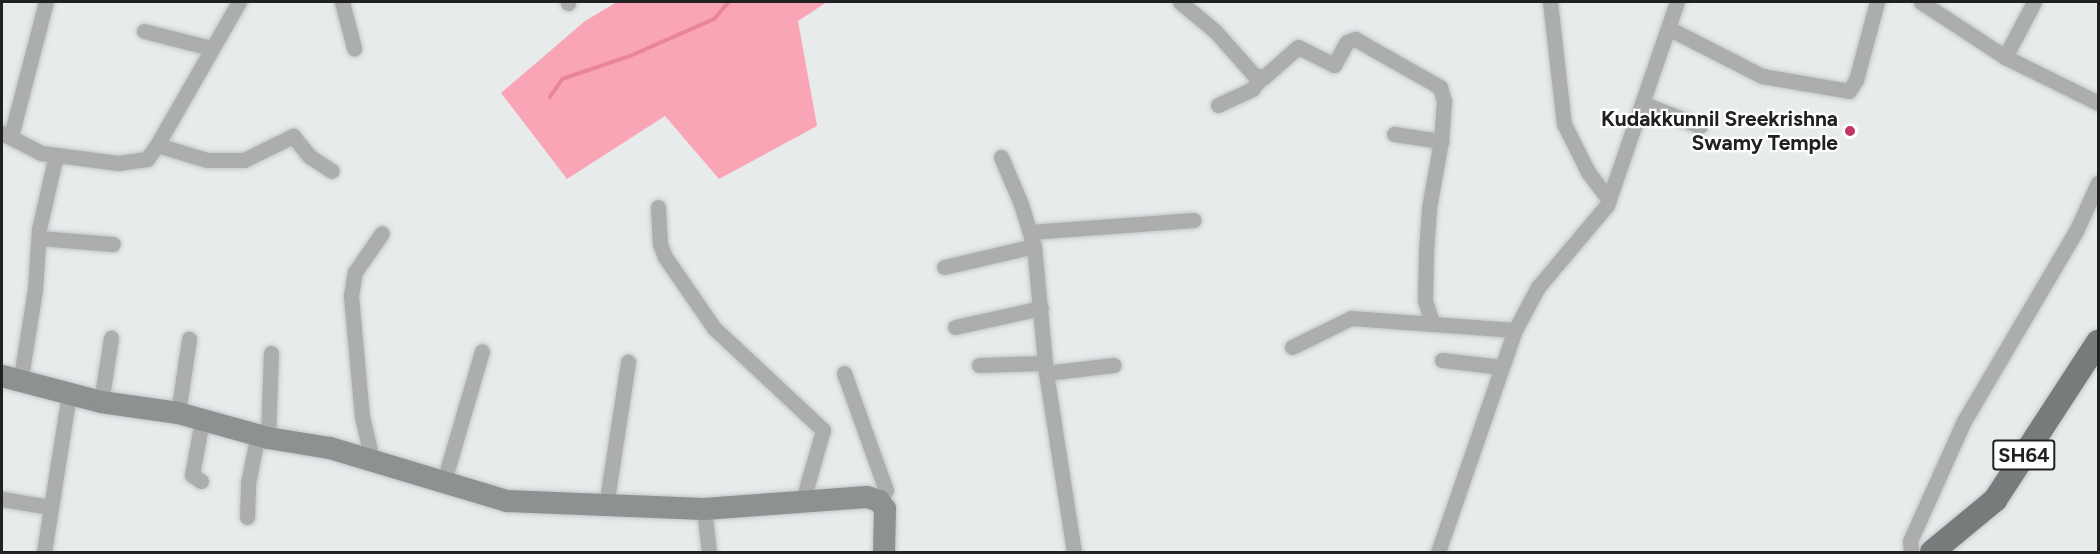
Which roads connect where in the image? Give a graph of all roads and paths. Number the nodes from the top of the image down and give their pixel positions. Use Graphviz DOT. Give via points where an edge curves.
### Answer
graph roads {
  1 [pos="46,2"];
  2 [pos="239,2"];
  3 [pos="342,2"];
  4 [pos="1180,2"];
  5 [pos="1550,2"];
  6 [pos="1677,2"];
  7 [pos="1876,2"];
  8 [pos="1921,2"];
  9 [pos="2034,2"];
  10 [pos="1670,29"];
  11 [pos="144,31"];
  12 [pos="211,48"];
  13 [pos="354,48"];
  14 [pos="2005,57"];
  15 [pos="1262,77"];
  16 [pos="2098,103"];
  17 [pos="1644,104"];
  18 [pos="1218,105"];
  19 [pos="1700,126"];
  20 [pos="6,134"];
  21 [pos="1394,134"];
  22 [pos="1441,141"];
  23 [pos="157,145"];
  24 [pos="56,155"];
  25 [pos="1001,157"];
  26 [pos="332,171"];
  27 [pos="2098,183"];
  28 [pos="1609,200"];
  29 [pos="658,207"];
  30 [pos="1194,220"];
  31 [pos="381,233"];
  32 [pos="39,238"];
  33 [pos="1032,239"];
  34 [pos="112,244"];
  35 [pos="944,267"];
  36 [pos="1041,308"];
  37 [pos="1432,322"];
  38 [pos="955,327"];
  39 [pos="1515,330"];
  40 [pos="111,338"];
  41 [pos="189,339"];
  42 [pos="2098,342"];
  43 [pos="1292,347"];
  44 [pos="482,351"];
  45 [pos="271,352"];
  46 [pos="1442,360"];
  47 [pos="628,362"];
  48 [pos="979,365"];
  49 [pos="1114,365"];
  50 [pos="1502,367"];
  51 [pos="1046,368"];
  52 [pos="844,373"];
  53 [pos="11,380"];
  54 [pos="69,394"];
  55 [pos="101,402"];
  56 [pos="178,413"];
  57 [pos="202,420"];
  58 [pos="263,436"];
  59 [pos="374,463"];
  60 [pos="201,481"];
  61 [pos="444,482"];
  62 [pos="2,499"];
  63 [pos="879,501"];
  64 [pos="802,503"];
  65 [pos="606,506"];
  66 [pos="50,507"];
  67 [pos="704,509"];
  68 [pos="247,517"];
  69 [pos="44,552"];
  70 [pos="709,552"];
  71 [pos="884,552"];
  72 [pos="1074,552"];
  73 [pos="1438,552"];
  74 [pos="1911,552"];
  75 [pos="1932,552"];
  1 -- 20 [label="street"];
  2 -- 12 [label="street"];
  3 -- 13 [label="street"];
  4 -- 15 [label="street" via="1215,31 1254,75"];
  5 -- 28 [label="street" via="1564,124 1588,172"];
  6 -- 10 [label="street"];
  7 -- 10 [label="street" via="1856,80 1849,91 1762,76"];
  8 -- 14 [label="street"];
  9 -- 14 [label="street"];
  10 -- 17 [label="street"];
  11 -- 12 [label="street"];
  12 -- 23 [label="street"];
  14 -- 16 [label="street"];
  15 -- 18 [label="street" via="1252,88"];
  15 -- 22 [label="street" via="1299,47 1334,65 1347,42 1361,41 1440,87"];
  17 -- 19 [label="street"];
  17 -- 28 [label="street"];
  20 -- 24 [label="street" via="41,153"];
  21 -- 22 [label="street"];
  22 -- 37 [label="street" via="1426,252 1425,301"];
  23 -- 24 [label="street" via="147,159 128,162"];
  23 -- 26 [label="street" via="207,160 244,160 293,136 309,156"];
  24 -- 32 [label="street"];
  25 -- 33 [label="street"];
  27 -- 74 [label="street" via="2076,231 1964,421 1910,541"];
  28 -- 39 [label="street" via="1574,248 1538,287"];
  29 -- 64 [label="street" via="660,244 665,257 714,328 823,430"];
  30 -- 33 [label="street"];
  31 -- 59 [label="street" via="354,272 351,296 362,417"];
  32 -- 34 [label="street"];
  32 -- 53 [label="street" via="35,289"];
  33 -- 35 [label="street"];
  33 -- 36 [label="street"];
  36 -- 38 [label="street"];
  36 -- 51 [label="street"];
  37 -- 39 [label="street"];
  37 -- 43 [label="street" via="1351,318"];
  39 -- 50 [label="street"];
  40 -- 55 [label="street"];
  41 -- 56 [label="street"];
  42 -- 75 [label="main road, SH64" via="1995,500"];
  44 -- 61 [label="street"];
  45 -- 58 [label="street"];
  46 -- 50 [label="street"];
  47 -- 65 [label="street"];
  48 -- 51 [label="street"];
  49 -- 51 [label="street"];
  50 -- 73 [label="street"];
  51 -- 72 [label="street"];
  52 -- 63 [label="street" via="886,490"];
  53 -- 54 [label="main road"];
  54 -- 55 [label="main road"];
  54 -- 66 [label="street"];
  55 -- 56 [label="main road"];
  56 -- 57 [label="main road"];
  57 -- 58 [label="main road"];
  57 -- 60 [label="street" via="192,475"];
  58 -- 59 [label="main road" via="330,448"];
  58 -- 68 [label="street" via="248,483"];
  59 -- 61 [label="main road"];
  61 -- 65 [label="main road" via="507,501"];
  62 -- 66 [label="street"];
  63 -- 64 [label="main road" via="867,496"];
  63 -- 71 [label="main road" via="885,509"];
  64 -- 67 [label="main road"];
  65 -- 67 [label="main road"];
  66 -- 69 [label="street"];
  67 -- 70 [label="street"];
}
